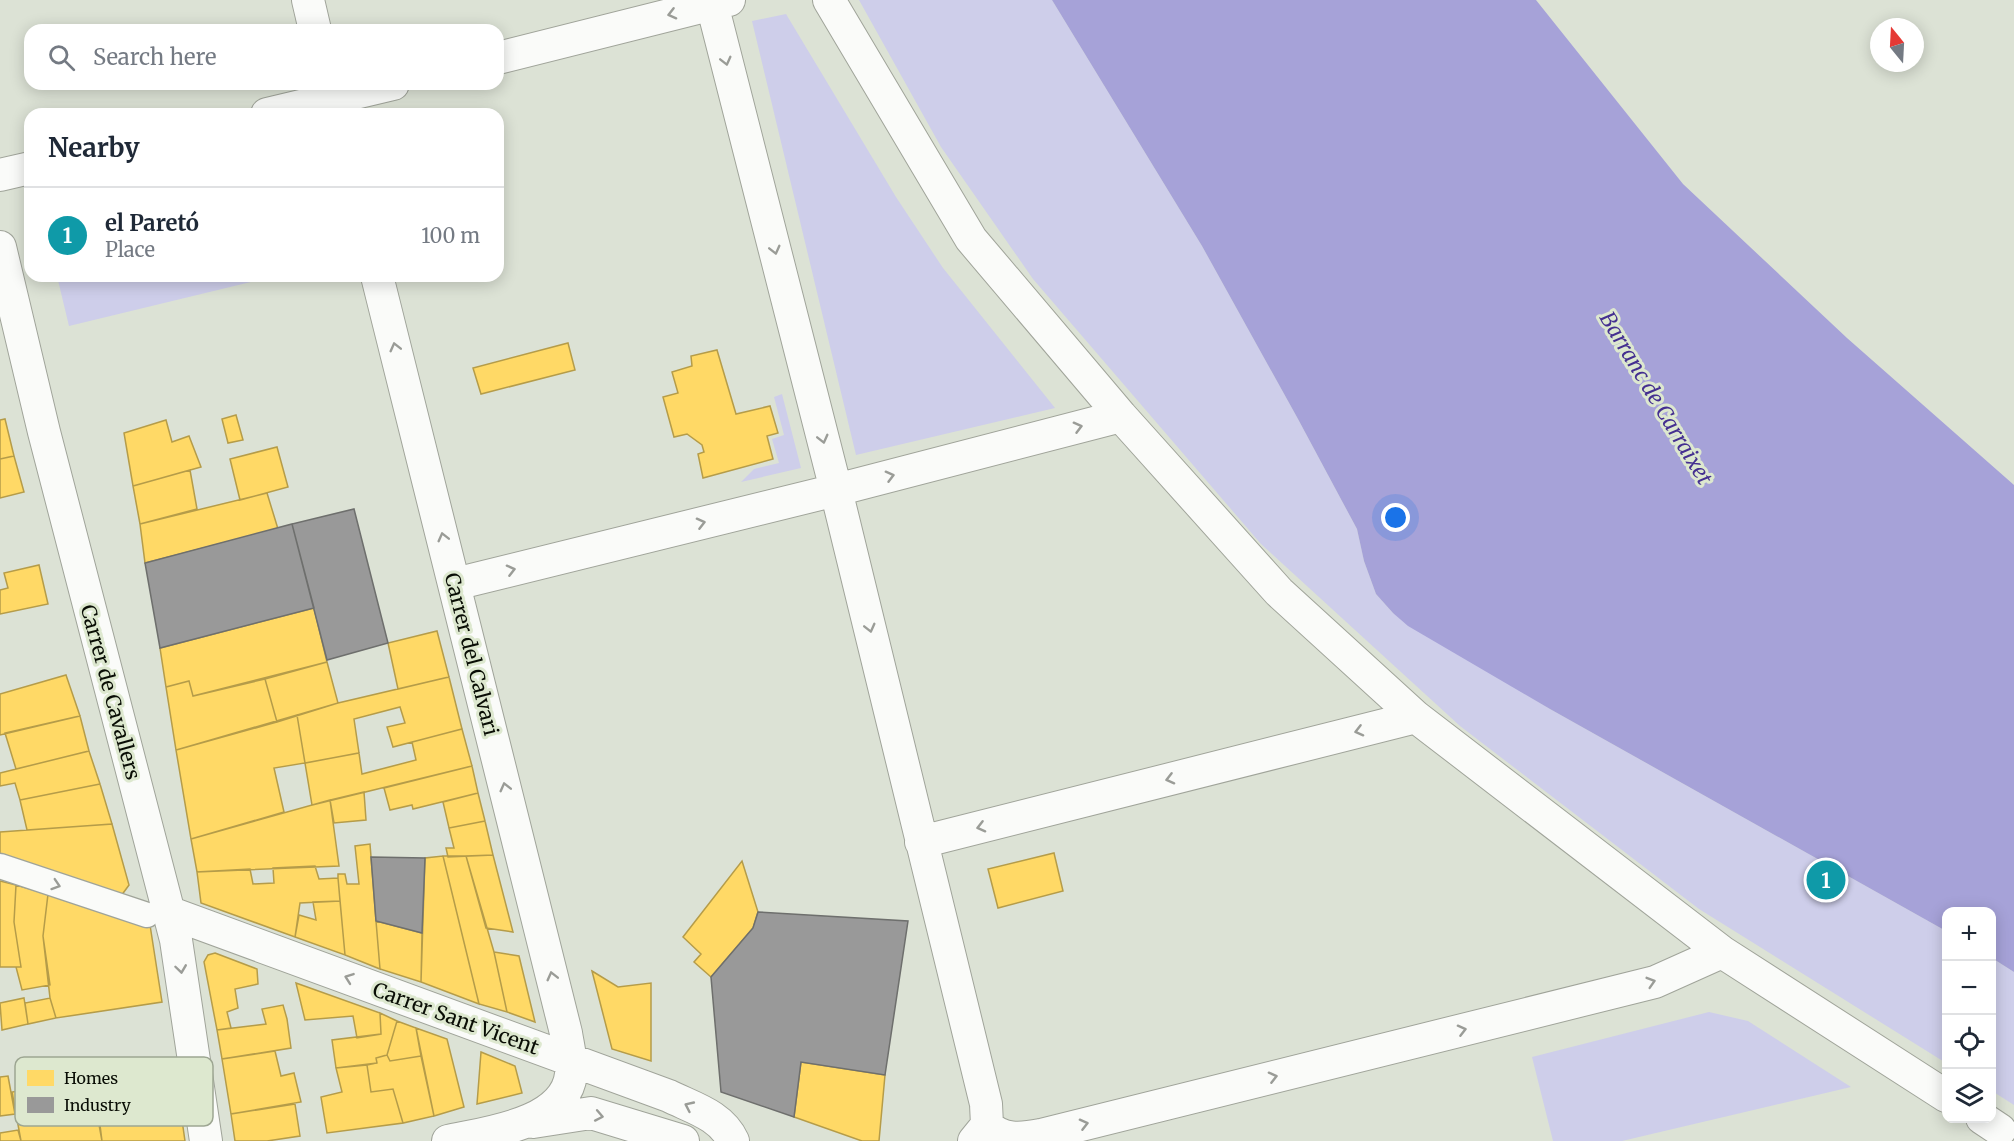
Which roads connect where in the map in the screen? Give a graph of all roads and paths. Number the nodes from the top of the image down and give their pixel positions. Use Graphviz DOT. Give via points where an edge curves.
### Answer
graph roads {
  1 [pos="308,0"];
  2 [pos="829,0"];
  3 [pos="720,2"];
  4 [pos="314,24"];
  5 [pos="504,56"];
  6 [pos="369,90"];
  7 [pos="332,99"];
  8 [pos="293,108"];
  9 [pos="24,169"];
  10 [pos="0,175"];
  11 [pos="0,247"];
  12 [pos="378,282"];
  13 [pos="1121,416"];
  14 [pos="836,490"];
  15 [pos="454,584"];
  16 [pos="1416,717"];
  17 [pos="921,842"];
  18 [pos="0,866"];
  19 [pos="158,914"];
  20 [pos="1722,952"];
  21 [pos="568,1046"];
  22 [pos="193,1057"];
  23 [pos="1942,1093"];
  24 [pos="520,1125"];
  25 [pos="204,1126"];
  26 [pos="980,1133"];
  27 [pos="1024,1139"];
  28 [pos="206,1141"];
  29 [pos="448,1141"];
  30 [pos="683,1141"];
  31 [pos="733,1141"];
  1 -- 4 [label="street"];
  2 -- 13 [label="street" via="971,238"];
  3 -- 5 [label="street, one-way"];
  3 -- 14 [label="street, one-way"];
  6 -- 7 [label="street"];
  7 -- 8 [label="street"];
  9 -- 10 [label="street"];
  11 -- 19 [label="street, Carrer de Cavallers"];
  15 -- 12 [label="street, Carrer del Calvari, one-way"];
  14 -- 13 [label="street, one-way"];
  13 -- 16 [label="street" via="1279,592"];
  15 -- 14 [label="street, one-way"];
  14 -- 17 [label="street, one-way"];
  21 -- 15 [label="street, Carrer del Calvari, one-way"];
  16 -- 17 [label="street, one-way"];
  16 -- 20 [label="street"];
  17 -- 26 [label="street" via="986,1104"];
  18 -- 19 [label="street, Carrer Sant Vicent, one-way"];
  21 -- 19 [label="street, Carrer Sant Vicent, one-way"];
  19 -- 22 [label="street, Carrer de Cavallers, one-way" via="176,940"];
  20 -- 23 [label="street"];
  27 -- 20 [label="street, one-way" via="1655,982"];
  21 -- 24 [label="street" via="571,1076 565,1093 544,1112"];
  31 -- 21 [label="street, Carrer Sant Vicent, one-way" via="716,1119"];
  24 -- 29 [label="street"];
  24 -- 30 [label="street, one-way" via="591,1113"];
  25 -- 28 [label="street, Carrer de Cavallers, one-way"];
  26 -- 27 [label="street"];
}
